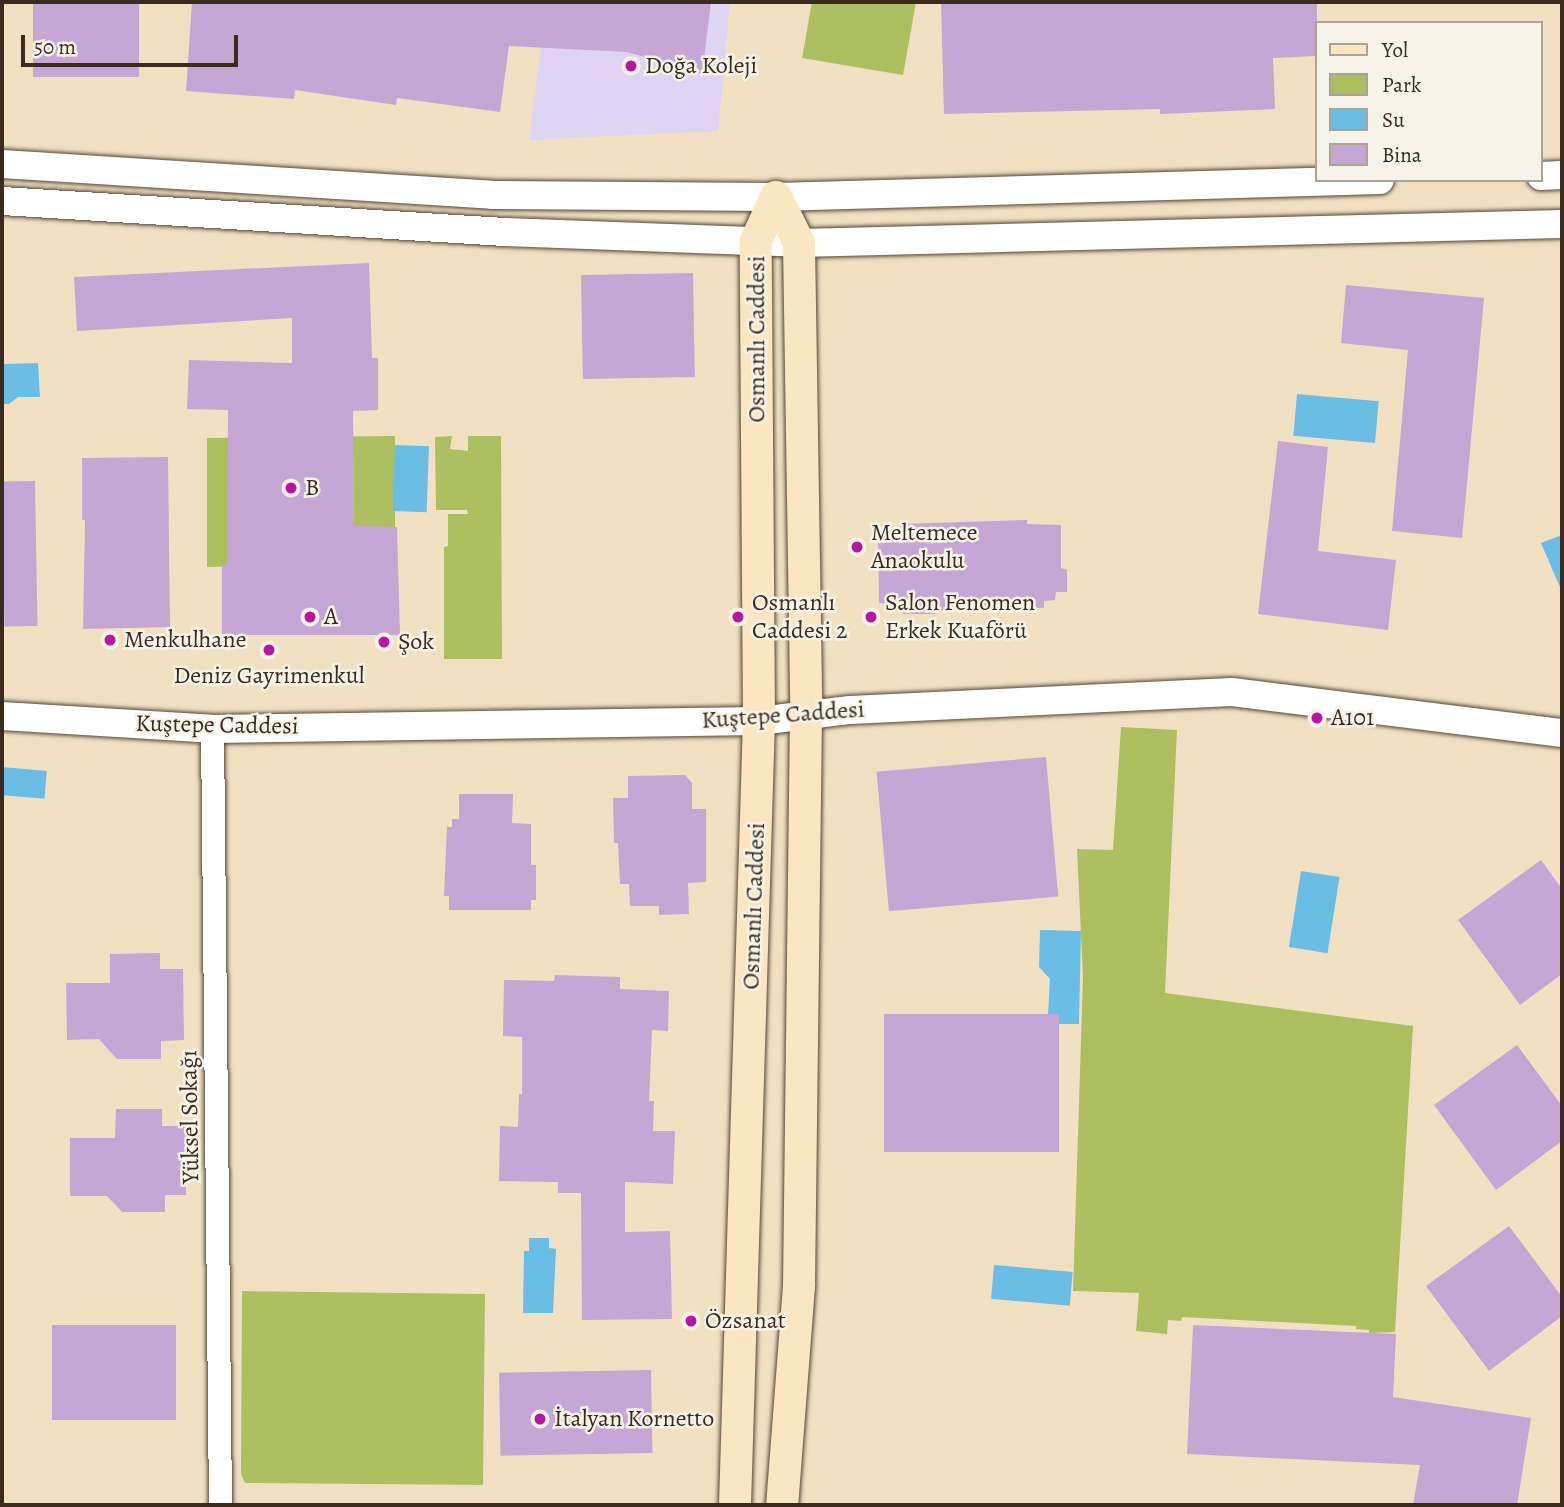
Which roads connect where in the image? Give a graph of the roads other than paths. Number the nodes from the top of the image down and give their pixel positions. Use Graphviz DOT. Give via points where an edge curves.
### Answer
graph roads {
  1 [pos="2,164"];
  2 [pos="1562,175"];
  3 [pos="1543,176"];
  4 [pos="1316,182"];
  5 [pos="776,197"];
  6 [pos="2,201"];
  7 [pos="1562,224"];
  8 [pos="757,242"];
  9 [pos="799,243"];
  10 [pos="806,714"];
  11 [pos="2,716"];
  12 [pos="760,722"];
  13 [pos="212,729"];
  14 [pos="1562,733"];
  15 [pos="220,1505"];
  16 [pos="736,1505"];
  17 [pos="782,1505"];
  1 -- 5 [label="street" via="492,195"];
  2 -- 3 [label="street"];
  4 -- 5 [label="street"];
  5 -- 8 [label="main road, Osmanlı Caddesi"];
  5 -- 9 [label="main road, Osmanlı Caddesi"];
  6 -- 8 [label="street" via="505,232"];
  7 -- 9 [label="street"];
  8 -- 9 [label="street"];
  8 -- 12 [label="main road, Osmanlı Caddesi"];
  9 -- 10 [label="main road, Osmanlı Caddesi"];
  10 -- 12 [label="street, Kuştepe Caddesi"];
  10 -- 14 [label="street, Kuştepe Caddesi" via="1232,692"];
  10 -- 17 [label="main road, Osmanlı Caddesi" via="799,1286"];
  11 -- 13 [label="street, Kuştepe Caddesi"];
  12 -- 13 [label="street, Kuştepe Caddesi"];
  12 -- 16 [label="main road, Osmanlı Caddesi"];
  13 -- 15 [label="street, Yüksel Sokağı"];
}
